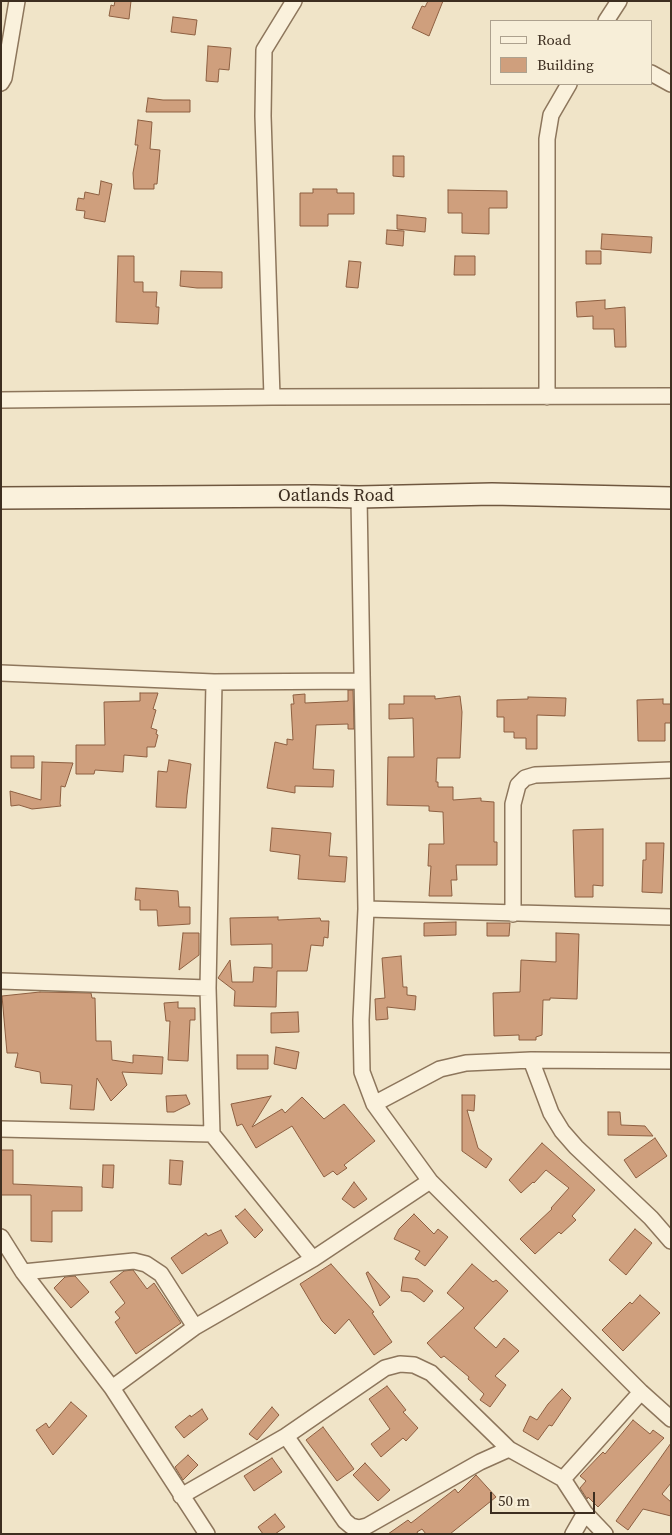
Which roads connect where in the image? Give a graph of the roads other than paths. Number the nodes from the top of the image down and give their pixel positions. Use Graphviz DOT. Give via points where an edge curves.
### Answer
graph roads {
  1 [pos="17,1"];
  2 [pos="294,1"];
  3 [pos="619,1"];
  4 [pos="607,20"];
  5 [pos="652,74"];
  6 [pos="1,84"];
  7 [pos="671,84"];
  8 [pos="568,85"];
  9 [pos="671,396"];
  10 [pos="272,397"];
  11 [pos="547,397"];
  12 [pos="1,400"];
  13 [pos="359,497"];
  14 [pos="1,498"];
  15 [pos="671,498"];
  16 [pos="1,672"];
  17 [pos="361,681"];
  18 [pos="214,682"];
  19 [pos="671,770"];
  20 [pos="366,909"];
  21 [pos="513,914"];
  22 [pos="671,917"];
  23 [pos="1,981"];
  24 [pos="208,988"];
  25 [pos="531,1060"];
  26 [pos="671,1061"];
  27 [pos="374,1104"];
  28 [pos="1,1129"];
  29 [pos="212,1134"];
  30 [pos="430,1181"];
  31 [pos="1,1237"];
  32 [pos="671,1241"];
  33 [pos="312,1259"];
  34 [pos="23,1272"];
  35 [pos="195,1327"];
  36 [pos="112,1388"];
  37 [pos="641,1392"];
  38 [pos="671,1419"];
  39 [pos="286,1436"];
  40 [pos="509,1449"];
  41 [pos="562,1479"];
  42 [pos="181,1496"];
  43 [pos="585,1513"];
  44 [pos="207,1534"];
  45 [pos="573,1534"];
  46 [pos="605,1534"];
  1 -- 6 [label="street"];
  2 -- 10 [label="street" via="264,50 263,116"];
  3 -- 4 [label="street"];
  5 -- 7 [label="street"];
  8 -- 11 [label="street" via="551,115 547,139"];
  9 -- 11 [label="street"];
  10 -- 11 [label="street"];
  10 -- 12 [label="street"];
  13 -- 14 [label="street, Oatlands Road"];
  13 -- 15 [label="street, Oatlands Road" via="492,494"];
  13 -- 17 [label="street"];
  16 -- 18 [label="street"];
  17 -- 18 [label="street"];
  17 -- 20 [label="street"];
  18 -- 24 [label="street"];
  19 -- 21 [label="street" via="525,778 518,785 513,804"];
  20 -- 21 [label="street"];
  20 -- 27 [label="street" via="362,1072"];
  21 -- 22 [label="street"];
  23 -- 24 [label="street"];
  24 -- 29 [label="street"];
  25 -- 26 [label="street"];
  25 -- 27 [label="street" via="466,1063 440,1069"];
  25 -- 32 [label="street" via="551,1113 562,1131"];
  27 -- 30 [label="street"];
  28 -- 29 [label="street"];
  29 -- 33 [label="street"];
  30 -- 33 [label="street"];
  30 -- 37 [label="street"];
  31 -- 34 [label="street"];
  33 -- 35 [label="street"];
  34 -- 35 [label="street" via="134,1261 146,1264 161,1274"];
  34 -- 36 [label="street"];
  35 -- 36 [label="street"];
  36 -- 42 [label="street"];
  37 -- 38 [label="street"];
  37 -- 41 [label="street"];
  39 -- 40 [label="street" via="385,1368 400,1364 414,1365 431,1372"];
  39 -- 40 [label="street" via="345,1521 358,1528"];
  39 -- 42 [label="street"];
  40 -- 41 [label="street"];
  41 -- 43 [label="street"];
  42 -- 44 [label="street"];
  43 -- 45 [label="street"];
  43 -- 46 [label="street"];
}
